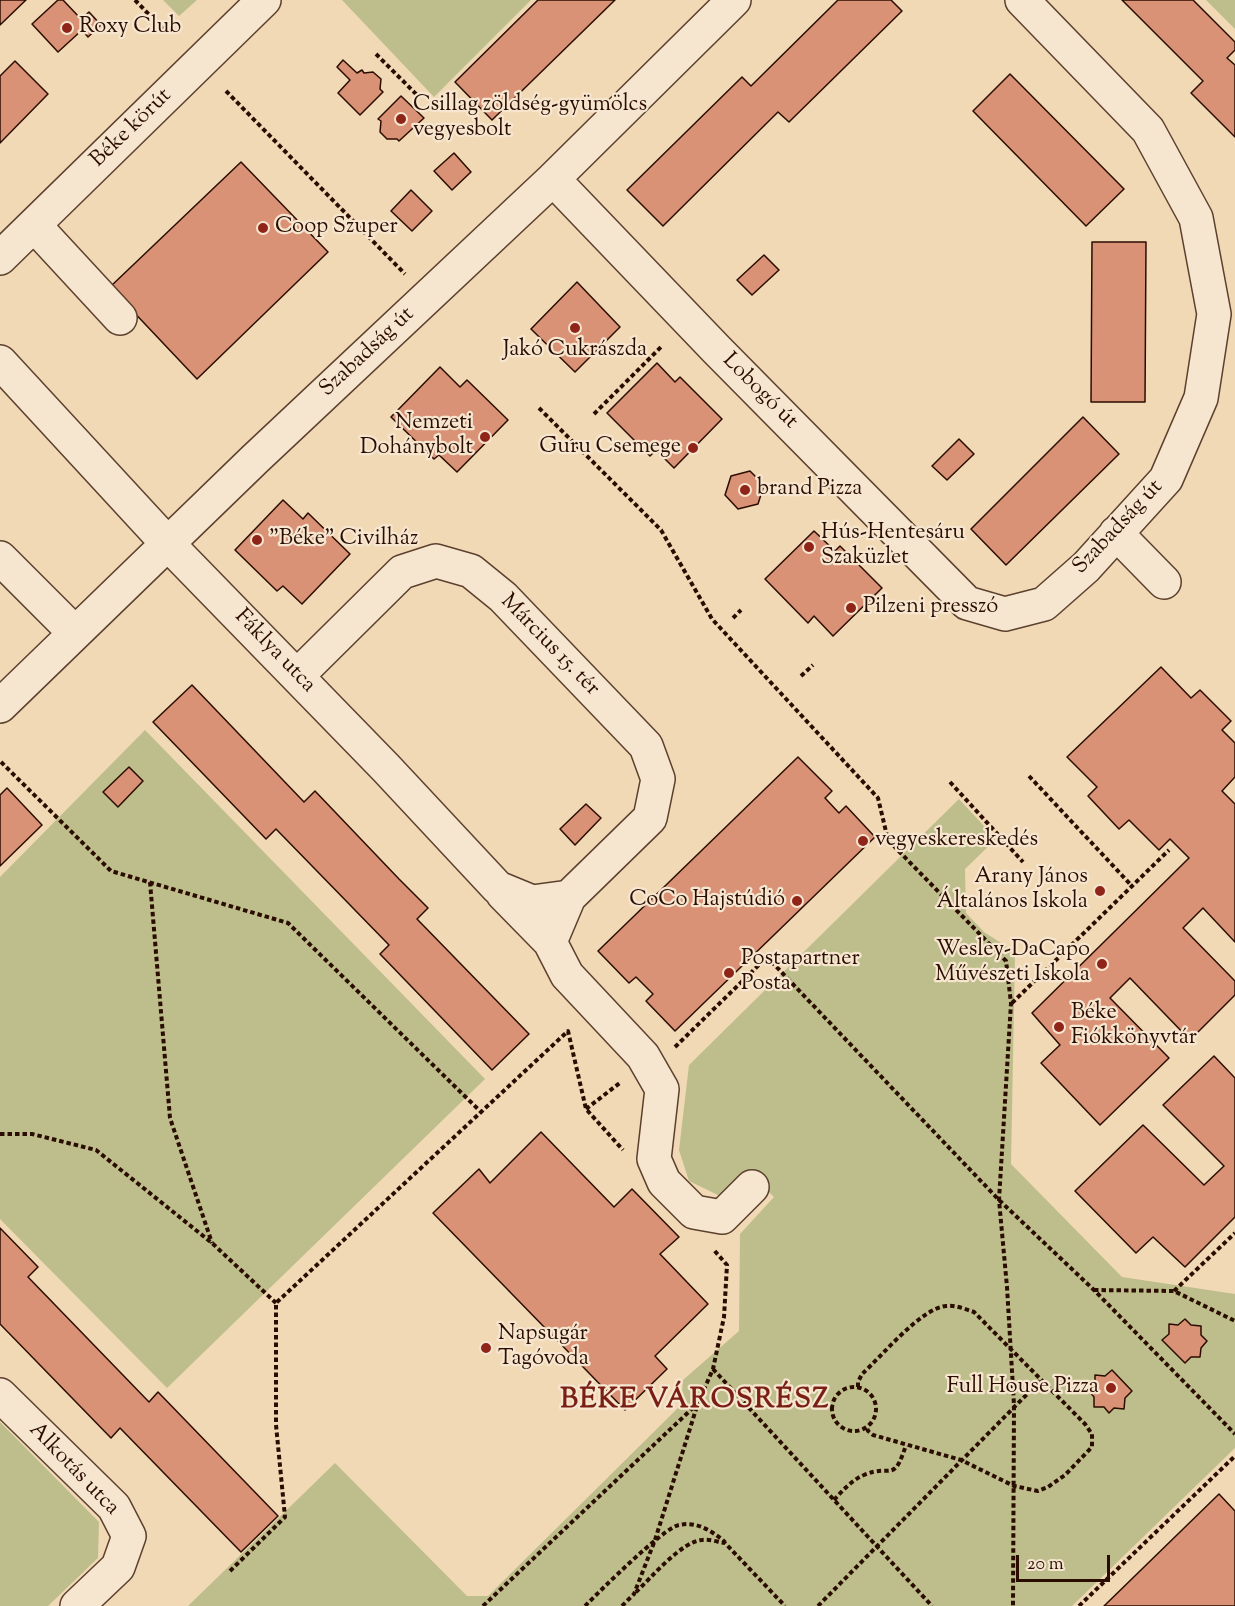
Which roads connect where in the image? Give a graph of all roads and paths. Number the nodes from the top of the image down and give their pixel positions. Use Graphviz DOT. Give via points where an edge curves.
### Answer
graph roads {
  1 [pos="135,0"];
  2 [pos="264,0"];
  3 [pos="734,0"];
  4 [pos="1022,0"];
  5 [pos="163,29"];
  6 [pos="376,54"];
  7 [pos="226,91"];
  8 [pos="417,95"];
  9 [pos="553,179"];
  10 [pos="33,225"];
  11 [pos="0,258"];
  12 [pos="408,276"];
  13 [pos="120,318"];
  14 [pos="662,346"];
  15 [pos="0,362"];
  16 [pos="539,408"];
  17 [pos="594,414"];
  18 [pos="1116,533"];
  19 [pos="168,544"];
  20 [pos="0,558"];
  21 [pos="1164,582"];
  22 [pos="967,603"];
  23 [pos="741,610"];
  24 [pos="733,618"];
  25 [pos="75,633"];
  26 [pos="813,664"];
  27 [pos="297,676"];
  28 [pos="801,676"];
  29 [pos="0,706"];
  30 [pos="1,762"];
  31 [pos="1029,776"];
  32 [pos="950,782"];
  33 [pos="1169,850"];
  34 [pos="1023,862"];
  35 [pos="150,882"];
  36 [pos="1132,886"];
  37 [pos="498,888"];
  38 [pos="569,897"];
  39 [pos="550,942"];
  40 [pos="1011,1003"];
  41 [pos="646,1062"];
  42 [pos="586,1109"];
  43 [pos="482,1113"];
  44 [pos="0,1134"];
  45 [pos="625,1152"];
  46 [pos="752,1187"];
  47 [pos="999,1200"];
  48 [pos="1235,1233"];
  49 [pos="212,1243"];
  50 [pos="712,1248"];
  51 [pos="1094,1290"];
  52 [pos="1174,1291"];
  53 [pos="276,1303"];
  54 [pos="1235,1321"];
  55 [pos="1011,1350"];
  56 [pos="713,1369"];
  57 [pos="1040,1381"];
  58 [pos="858,1387"];
  59 [pos="0,1395"];
  60 [pos="698,1403"];
  61 [pos="1014,1405"];
  62 [pos="867,1427"];
  63 [pos="1235,1434"];
  64 [pos="906,1445"];
  65 [pos="1235,1456"];
  66 [pos="961,1460"];
  67 [pos="1014,1486"];
  68 [pos="834,1500"];
  69 [pos="656,1540"];
  70 [pos="725,1543"];
  71 [pos="878,1547"];
  72 [pos="230,1571"];
  73 [pos="634,1594"];
  74 [pos="77,1606"];
  75 [pos="483,1606"];
  76 [pos="585,1606"];
  77 [pos="622,1606"];
  78 [pos="785,1606"];
  79 [pos="818,1606"];
  80 [pos="932,1606"];
  81 [pos="1013,1606"];
  82 [pos="1079,1606"];
  1 -- 5 [label="path"];
  2 -- 10 [label="street, Béke körút"];
  3 -- 9 [label="street, Szabadság út"];
  4 -- 18 [label="street, Szabadság út" via="1148,130 1196,218 1214,314 1201,398 1166,479"];
  6 -- 8 [label="path"];
  7 -- 12 [label="path"];
  9 -- 19 [label="street, Szabadság út"];
  9 -- 22 [label="street, Lobogó út"];
  10 -- 11 [label="street, Béke körút"];
  10 -- 13 [label="street"];
  14 -- 17 [label="path"];
  15 -- 19 [label="street, Fáklya utca"];
  16 -- 40 [label="path" via="661,530 712,619 878,798 888,840 1006,961"];
  18 -- 21 [label="street"];
  18 -- 22 [label="street, Szabadság út" via="1086,567 1044,604 1005,614"];
  19 -- 25 [label="street, Szabadság út"];
  19 -- 27 [label="street, Fáklya utca"];
  20 -- 25 [label="street"];
  23 -- 24 [label="path"];
  25 -- 29 [label="street, Szabadság út"];
  26 -- 28 [label="path"];
  27 -- 37 [label="street, Fáklya utca"];
  27 -- 38 [label="street, Március 15. tér" via="402,572 436,561 471,571 503,597 646,746 658,779 650,818"];
  30 -- 35 [label="path" via="111,871"];
  31 -- 36 [label="path"];
  32 -- 34 [label="path"];
  33 -- 36 [label="path"];
  35 -- 43 [label="path" via="288,923"];
  35 -- 49 [label="path" via="170,1118"];
  36 -- 40 [label="path"];
  37 -- 38 [label="street, Fáklya utca" via="532,902"];
  37 -- 39 [label="street"];
  38 -- 39 [label="street"];
  39 -- 41 [label="street" via="567,975"];
  40 -- 47 [label="path"];
  41 -- 42 [label="path"];
  41 -- 46 [label="street" via="662,1089 654,1159 664,1182 694,1212 722,1217"];
  41 -- 47 [label="path" via="676,1047 767,957"];
  42 -- 43 [label="path" via="568,1031"];
  42 -- 45 [label="path"];
  43 -- 53 [label="path"];
  44 -- 49 [label="path" via="32,1134 96,1150"];
  47 -- 51 [label="path"];
  47 -- 55 [label="path"];
  48 -- 52 [label="path"];
  49 -- 53 [label="path"];
  50 -- 56 [label="path" via="727,1265 724,1317"];
  51 -- 52 [label="path"];
  51 -- 63 [label="path"];
  52 -- 54 [label="path"];
  53 -- 72 [label="path" via="276,1425 285,1517"];
  55 -- 57 [label="path"];
  55 -- 58 [label="path" via="974,1312 947,1305 926,1312 915,1322 862,1374"];
  55 -- 61 [label="path"];
  56 -- 60 [label="path"];
  56 -- 68 [label="path"];
  57 -- 61 [label="path"];
  57 -- 67 [label="path" via="1085,1424 1092,1434 1092,1447 1048,1487 1038,1491"];
  58 -- 62 [label="path" via="870,1394 876,1408"];
  58 -- 62 [label="path" via="838,1393 832,1413 845,1429"];
  59 -- 74 [label="street, Alkotás utca" via="114,1507 129,1536 118,1567"];
  60 -- 69 [label="path"];
  60 -- 75 [label="path"];
  61 -- 66 [label="path"];
  61 -- 67 [label="path"];
  62 -- 64 [label="path" via="873,1435"];
  64 -- 66 [label="path"];
  64 -- 68 [label="path" via="896,1468 859,1477"];
  65 -- 82 [label="path"];
  66 -- 67 [label="path"];
  66 -- 71 [label="path"];
  67 -- 81 [label="path"];
  68 -- 71 [label="path"];
  69 -- 70 [label="path" via="677,1525 694,1524 713,1532"];
  69 -- 73 [label="path"];
  69 -- 76 [label="path"];
  70 -- 73 [label="path" via="691,1543"];
  70 -- 78 [label="path"];
  71 -- 79 [label="path"];
  71 -- 80 [label="path"];
  73 -- 77 [label="path"];
}
